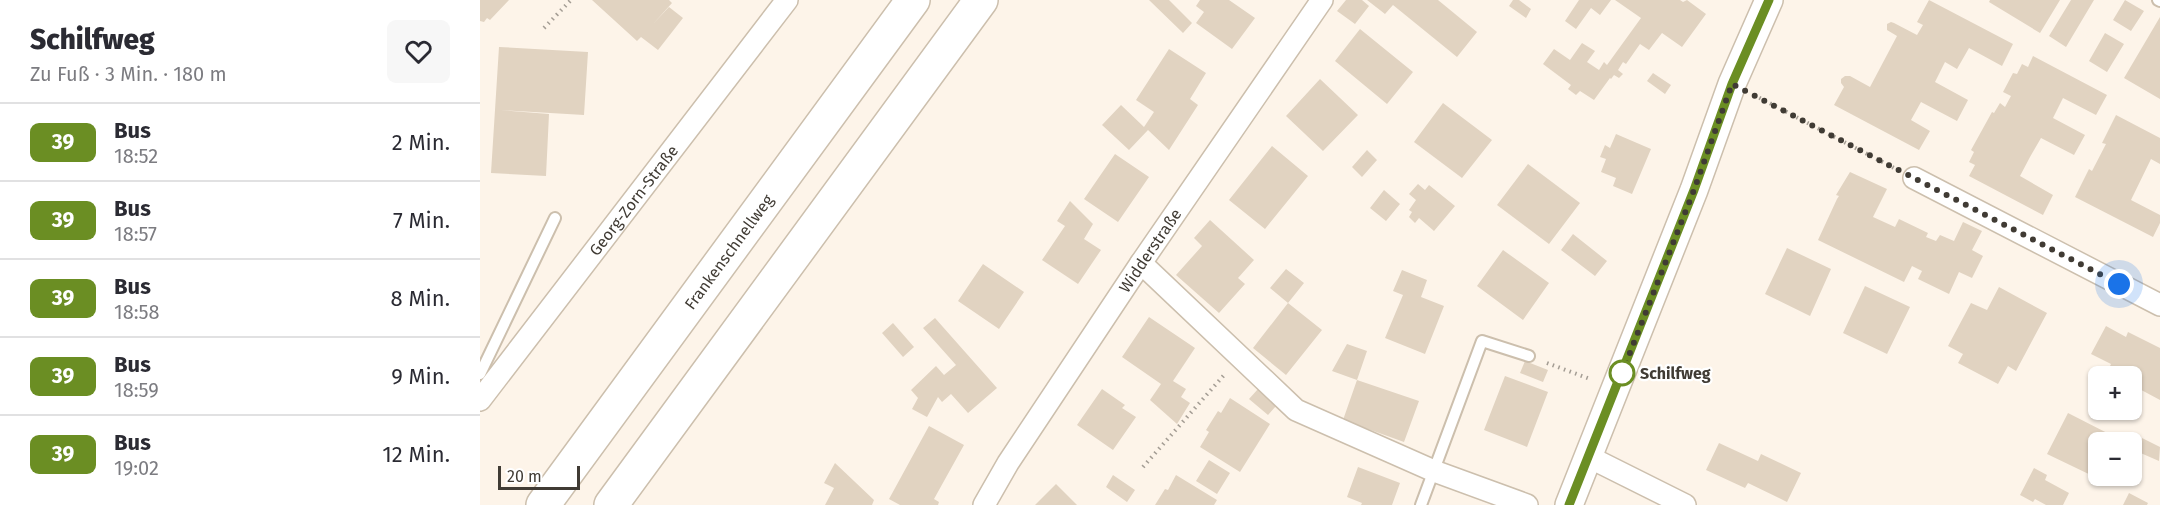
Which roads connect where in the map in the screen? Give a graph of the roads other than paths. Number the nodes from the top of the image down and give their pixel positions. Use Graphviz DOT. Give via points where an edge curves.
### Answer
graph roads {
  1 [pos="788,0"];
  2 [pos="913,0"];
  3 [pos="981,0"];
  4 [pos="1322,0"];
  5 [pos="1769,0"];
  6 [pos="1914,178"];
  7 [pos="555,218"];
  8 [pos="1142,263"];
  9 [pos="2160,305"];
  10 [pos="1529,356"];
  11 [pos="480,374"];
  12 [pos="480,400"];
  13 [pos="1589,457"];
  14 [pos="1434,471"];
  15 [pos="543,505"];
  16 [pos="611,505"];
  17 [pos="984,505"];
  18 [pos="1421,505"];
  19 [pos="1527,505"];
  20 [pos="1569,505"];
  21 [pos="1685,505"];
  1 -- 12 [label="street, Georg-Zorn-Straße"];
  2 -- 15 [label="highway, Frankenschnellweg"];
  3 -- 16 [label="highway"];
  4 -- 8 [label="street, Widderstraße"];
  5 -- 13 [label="street" via="1732,84"];
  6 -- 9 [label="street"];
  7 -- 11 [label="lane"];
  8 -- 14 [label="street" via="1296,410"];
  8 -- 17 [label="street, Widderstraße"];
  10 -- 14 [label="lane" via="1482,341"];
  13 -- 20 [label="street"];
  13 -- 21 [label="street"];
  14 -- 18 [label="lane"];
  14 -- 19 [label="street"];
}
